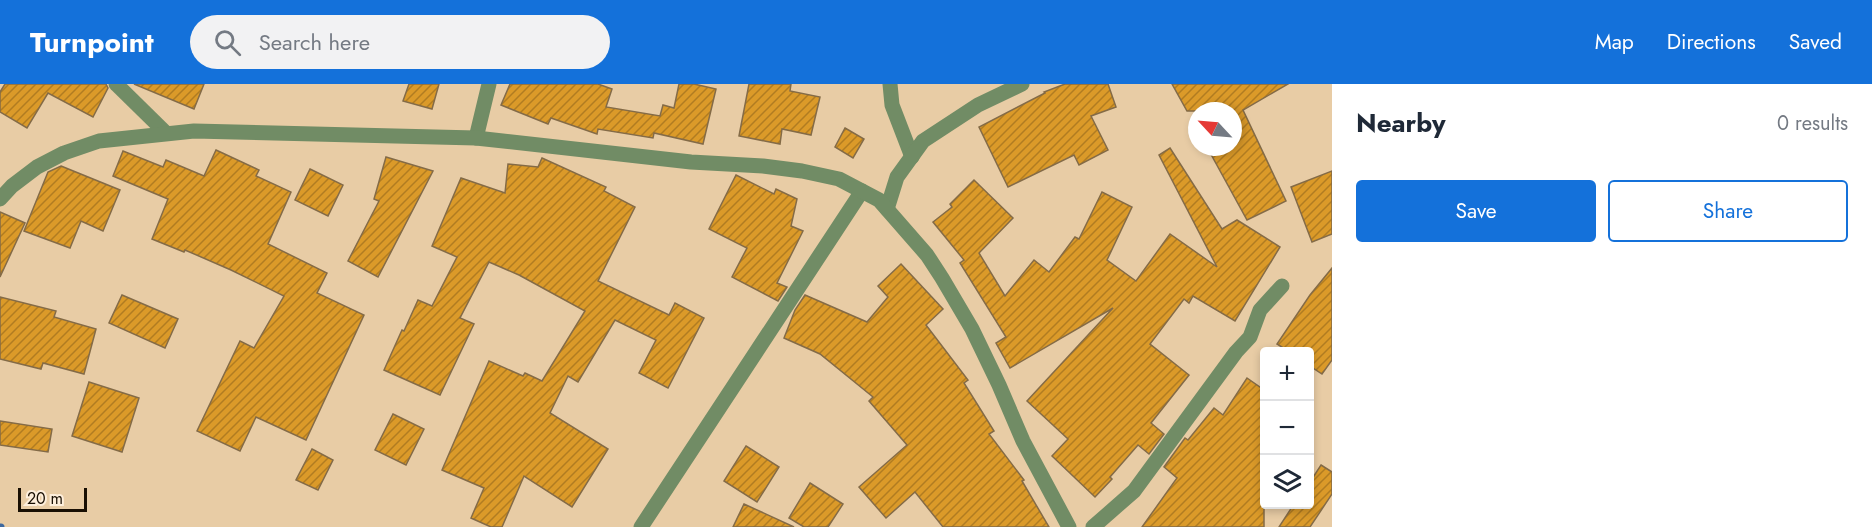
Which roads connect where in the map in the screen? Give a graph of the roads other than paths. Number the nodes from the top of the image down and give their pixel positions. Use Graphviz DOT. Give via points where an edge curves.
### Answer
graph roads {
  1 [pos="116,84"];
  2 [pos="489,84"];
  3 [pos="890,84"];
  4 [pos="1022,84"];
  5 [pos="166,133"];
  6 [pos="476,138"];
  7 [pos="912,157"];
  8 [pos="862,191"];
  9 [pos="0,199"];
  10 [pos="887,208"];
  11 [pos="1282,286"];
  12 [pos="642,527"];
  13 [pos="1069,527"];
  14 [pos="1093,527"];
  1 -- 5 [label="street"];
  2 -- 6 [label="street"];
  3 -- 7 [label="street" via="892,105"];
  4 -- 7 [label="street" via="978,105 923,141"];
  5 -- 6 [label="street"];
  5 -- 9 [label="street" via="99,141 64,153 37,167"];
  6 -- 8 [label="street" via="802,171 839,179"];
  7 -- 10 [label="street" via="897,177"];
  8 -- 10 [label="street"];
  8 -- 12 [label="street"];
  10 -- 13 [label="street" via="927,255 972,329 1023,441"];
  11 -- 14 [label="street" via="1260,310 1250,337 1134,491"];
}
